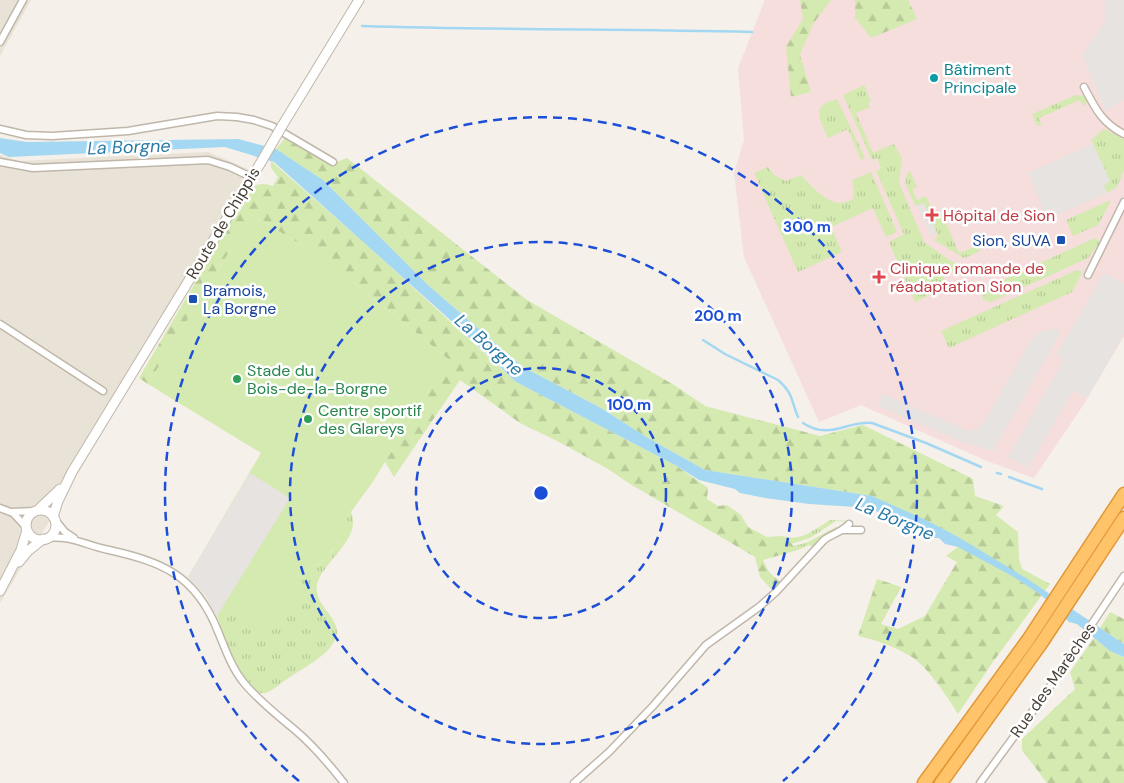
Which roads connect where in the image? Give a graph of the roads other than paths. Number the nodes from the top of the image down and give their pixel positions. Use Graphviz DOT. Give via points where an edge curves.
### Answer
graph roads {
  1 [pos="23,0"];
  2 [pos="359,0"];
  3 [pos="0,42"];
  4 [pos="1084,87"];
  5 [pos="0,128"];
  6 [pos="1124,134"];
  7 [pos="0,162"];
  8 [pos="332,162"];
  9 [pos="251,177"];
  10 [pos="1124,202"];
  11 [pos="1088,275"];
  12 [pos="0,324"];
  13 [pos="103,391"];
  14 [pos="72,472"];
  15 [pos="1124,494"];
  16 [pos="0,508"];
  17 [pos="37,510"];
  18 [pos="10,512"];
  19 [pos="1124,518"];
  20 [pos="54,519"];
  21 [pos="27,529"];
  22 [pos="861,530"];
  23 [pos="1106,534"];
  24 [pos="44,539"];
  25 [pos="77,540"];
  26 [pos="1123,578"];
  27 [pos="6,581"];
  28 [pos="0,591"];
  29 [pos="1010,676"];
  30 [pos="344,783"];
  31 [pos="574,783"];
  32 [pos="924,783"];
  33 [pos="940,783"];
  34 [pos="980,783"];
  1 -- 3 [label="street"];
  2 -- 9 [label="street, Route de Chippis, bridge"];
  4 -- 6 [label="street" via="1097,113"];
  5 -- 8 [label="street" via="26,135 52,136 128,131 217,116 237,117 272,126"];
  7 -- 9 [label="street" via="33,168 208,160"];
  9 -- 14 [label="street, Route de Chippis"];
  10 -- 11 [label="street"];
  12 -- 13 [label="street"];
  14 -- 17 [label="street, Route de Chippis" via="57,492"];
  14 -- 20 [label="street, Route de Chippis" via="58,501"];
  15 -- 23 [label="highway"];
  16 -- 18 [label="street"];
  17 -- 18 [label="street"];
  17 -- 20 [label="street" via="46,511"];
  17 -- 21 [label="street, Route de Chippis" via="28,518"];
  18 -- 21 [label="street"];
  19 -- 23 [label="highway"];
  20 -- 24 [label="street, Route de Chippis" via="54,531"];
  20 -- 25 [label="street"];
  21 -- 24 [label="street" via="32,537"];
  21 -- 27 [label="street, Route de Chippis"];
  22 -- 31 [label="street" via="847,527 824,540 776,592 706,645 653,706"];
  23 -- 29 [label="highway"];
  24 -- 25 [label="street" via="64,537"];
  24 -- 27 [label="street, Route de Chippis" via="28,551"];
  25 -- 30 [label="street" via="151,561 181,577 206,608 240,678 309,744"];
  26 -- 34 [label="street, Rue des Marèches"];
  27 -- 28 [label="street, Route de Chippis"];
  29 -- 32 [label="highway"];
  29 -- 33 [label="highway"];
}
